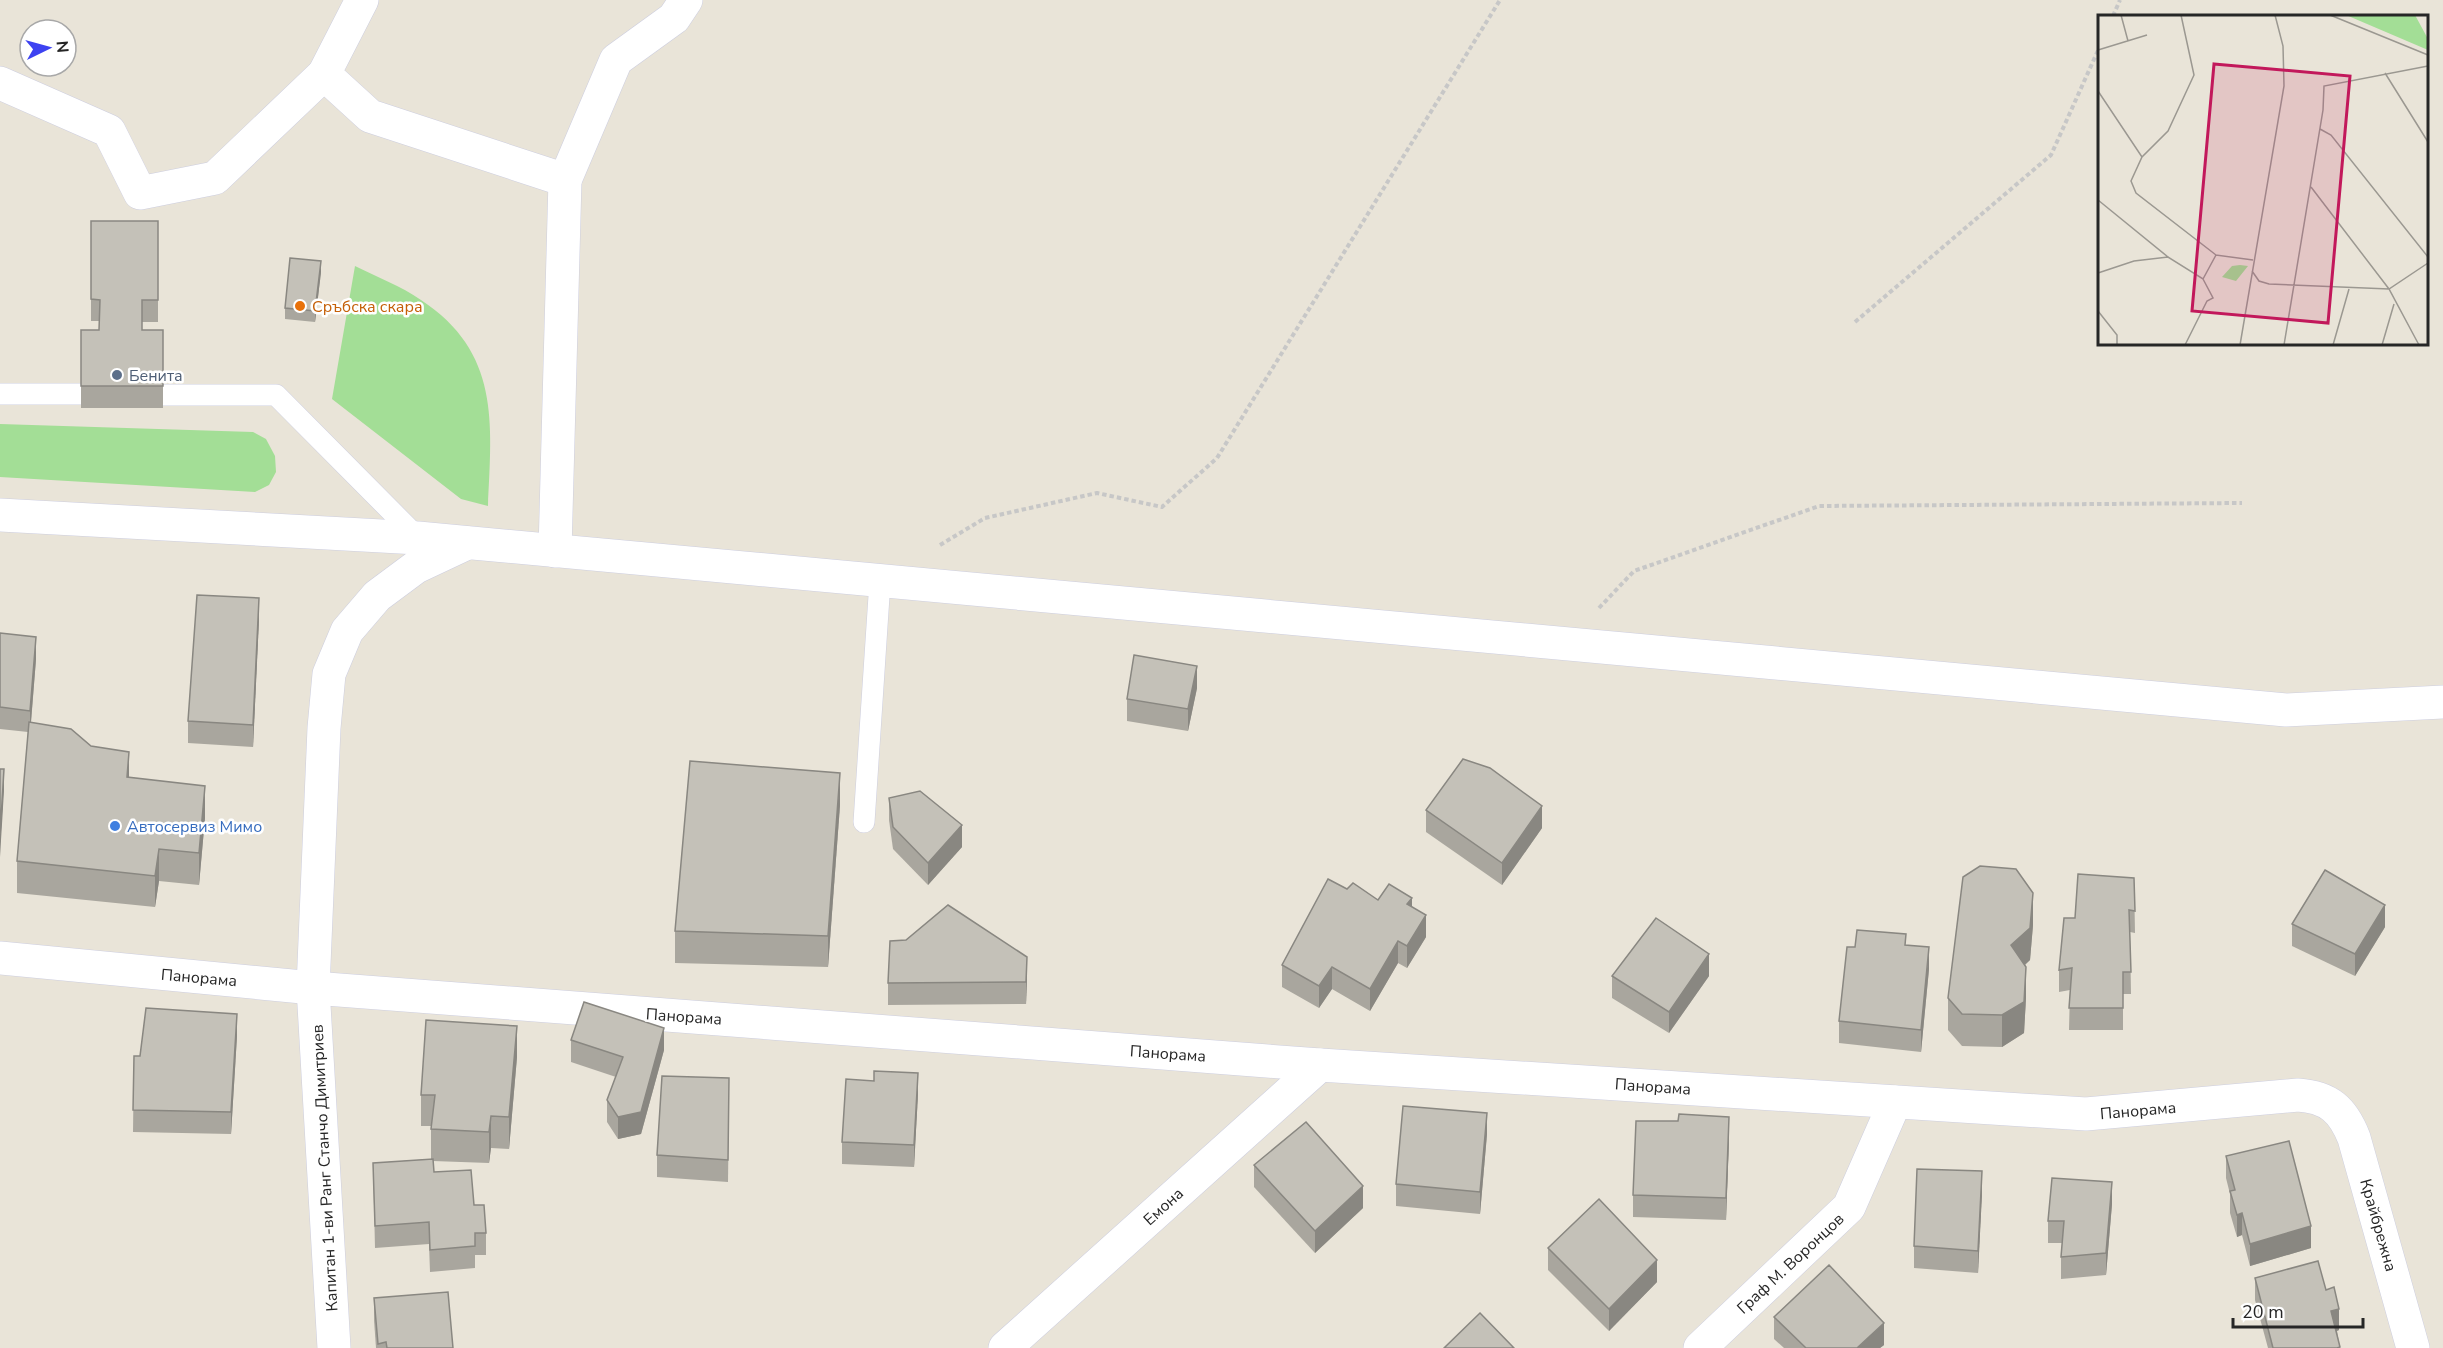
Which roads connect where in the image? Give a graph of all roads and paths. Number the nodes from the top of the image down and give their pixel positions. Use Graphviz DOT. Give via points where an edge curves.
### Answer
graph roads {
  1 [pos="362,0"];
  2 [pos="686,0"];
  3 [pos="1500,0"];
  4 [pos="2121,0"];
  5 [pos="2114,15"];
  6 [pos="2098,50"];
  7 [pos="324,74"];
  8 [pos="0,83"];
  9 [pos="565,180"];
  10 [pos="1855,322"];
  11 [pos="0,394"];
  12 [pos="81,394"];
  13 [pos="163,394"];
  14 [pos="2242,503"];
  15 [pos="0,515"];
  16 [pos="418,538"];
  17 [pos="467,543"];
  18 [pos="938,546"];
  19 [pos="555,551"];
  20 [pos="880,580"];
  21 [pos="1566,644"];
  22 [pos="2443,702"];
  23 [pos="864,822"];
  24 [pos="0,958"];
  25 [pos="313,988"];
  26 [pos="1320,1065"];
  27 [pos="1894,1102"];
  28 [pos="2334,1108"];
  29 [pos="334,1348"];
  30 [pos="1005,1348"];
  31 [pos="1700,1348"];
  32 [pos="2413,1348"];
  1 -- 7 [label="street"];
  2 -- 9 [label="street" via="674,18 616,60"];
  3 -- 18 [label="path" via="1217,458 1162,507 1097,493 985,518"];
  4 -- 5 [label="path"];
  6 -- 10 [label="path" via="2050,154"];
  7 -- 8 [label="street" via="215,178 140,193 109,131"];
  7 -- 9 [label="street" via="370,116"];
  9 -- 19 [label="street"];
  11 -- 12 [label="lane"];
  13 -- 16 [label="lane" via="276,395"];
  14 -- 21 [label="path" via="1819,506 1634,571"];
  15 -- 16 [label="street"];
  16 -- 17 [label="street"];
  17 -- 19 [label="street"];
  17 -- 25 [label="street, Капитан 1-ви Ранг Станчо Димитриев" via="416,567 377,596 347,631 329,674"];
  19 -- 20 [label="street"];
  20 -- 21 [label="street"];
  20 -- 23 [label="lane"];
  21 -- 22 [label="street" via="2286,710"];
  24 -- 25 [label="street, Панорама"];
  25 -- 26 [label="street, Панорама"];
  25 -- 29 [label="street, Капитан 1-ви Ранг Станчо Димитриев"];
  26 -- 27 [label="street, Панорама"];
  26 -- 30 [label="street, Емона"];
  27 -- 28 [label="street, Панорама" via="2086,1114 2298,1095 2317,1096"];
  27 -- 31 [label="street, Граф М. Воронцов" via="1849,1207"];
  28 -- 32 [label="street, Крайбрежна" via="2347,1120 2354,1138"];
}
